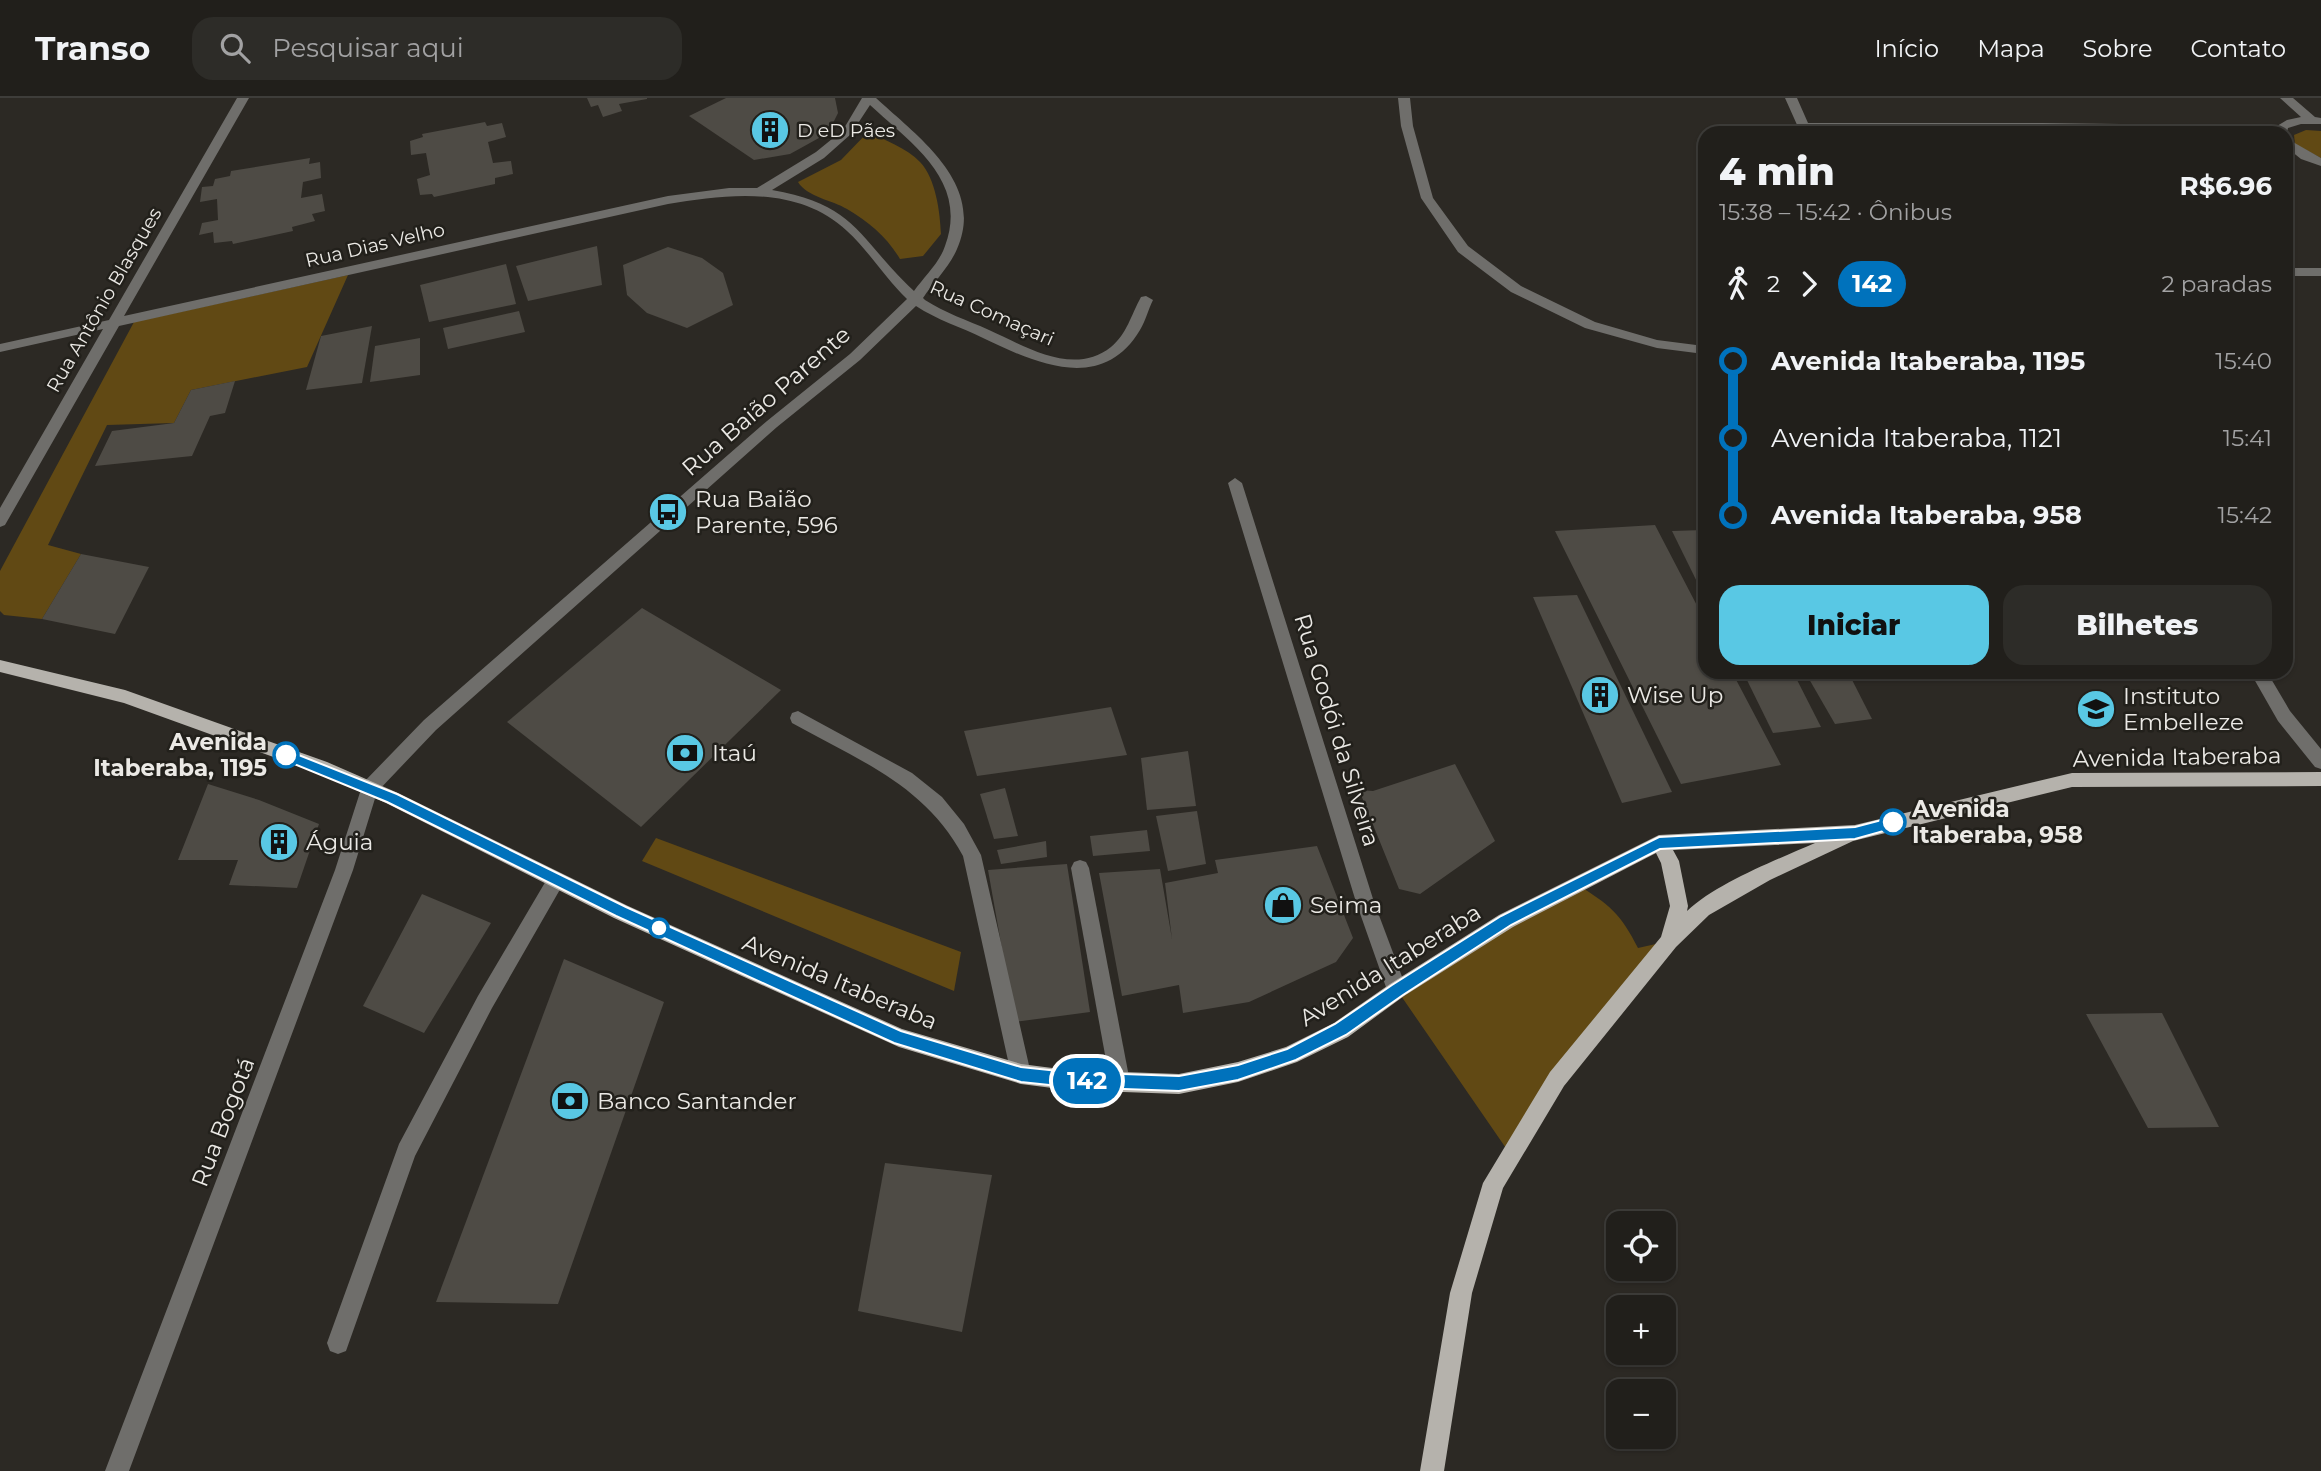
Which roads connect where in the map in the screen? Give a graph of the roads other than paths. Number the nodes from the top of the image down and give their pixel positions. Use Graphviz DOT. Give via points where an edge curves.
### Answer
graph roads {
  1 [pos="243,98"];
  2 [pos="868,98"];
  3 [pos="1404,98"];
  4 [pos="1791,98"];
  5 [pos="2286,98"];
  6 [pos="2316,120"];
  7 [pos="1804,126"];
  8 [pos="2287,126"];
  9 [pos="2293,145"];
  10 [pos="2321,162"];
  11 [pos="760,192"];
  12 [pos="2293,272"];
  13 [pos="2321,272"];
  14 [pos="915,299"];
  15 [pos="1146,300"];
  16 [pos="113,324"];
  17 [pos="0,348"];
  18 [pos="1698,349"];
  19 [pos="1235,483"];
  20 [pos="0,521"];
  21 [pos="1,668"];
  22 [pos="2262,679"];
  23 [pos="798,719"];
  24 [pos="2321,762"];
  25 [pos="2321,779"];
  26 [pos="369,788"];
  27 [pos="1855,833"];
  28 [pos="1659,843"];
  29 [pos="1080,868"];
  30 [pos="556,880"];
  31 [pos="1669,941"];
  32 [pos="1397,990"];
  33 [pos="1021,1074"];
  34 [pos="1119,1082"];
  35 [pos="338,1343"];
  36 [pos="117,1471"];
  37 [pos="1432,1471"];
  1 -- 16 [label="street, Rua Antônio Blasques"];
  2 -- 11 [label="street" via="847,132 820,155"];
  2 -- 14 [label="street, Rua Baião Parente" via="934,159 956,194 958,220 951,250"];
  3 -- 18 [label="street" via="1427,198 1463,248 1516,289 1590,326 1657,344"];
  4 -- 7 [label="street"];
  5 -- 6 [label="street"];
  6 -- 8 [label="street" via="2289,122"];
  9 -- 10 [label="street"];
  11 -- 14 [label="street, Rua Dias Velho" via="799,200 847,222"];
  11 -- 16 [label="street, Rua Dias Velho" via="730,190 668,200"];
  12 -- 13 [label="street"];
  14 -- 15 [label="street, Rua Comaçari" via="1038,359 1078,366 1106,357 1131,334"];
  14 -- 26 [label="street, Rua Baião Parente" via="855,357 466,691"];
  16 -- 17 [label="street, Rua Dias Velho"];
  16 -- 20 [label="street, Rua Antônio Blasques"];
  19 -- 32 [label="street, Rua Godói da Silveira" via="1361,889"];
  21 -- 26 [label="main road, Avenida Itaberaba" via="125,697"];
  22 -- 24 [label="street" via="2284,716"];
  23 -- 33 [label="street" via="906,778 958,828 972,855"];
  25 -- 27 [label="main road, Avenida Itaberaba" via="2072,780"];
  26 -- 30 [label="main road, Avenida Itaberaba"];
  26 -- 36 [label="street, Rua Bogotá" via="344,870"];
  27 -- 28 [label="main road, Avenida Itaberaba"];
  27 -- 31 [label="main road" via="1763,874 1702,909"];
  28 -- 31 [label="main road" via="1670,861 1679,905"];
  28 -- 32 [label="main road, Avenida Itaberaba" via="1506,921"];
  29 -- 34 [label="street"];
  30 -- 33 [label="main road, Avenida Itaberaba" via="899,1038"];
  30 -- 35 [label="street" via="406,1151"];
  31 -- 37 [label="main road" via="1557,1079 1494,1183 1461,1293"];
  32 -- 34 [label="main road, Avenida Itaberaba" via="1341,1030 1277,1060 1179,1083"];
  33 -- 34 [label="main road, Avenida Itaberaba"];
}
